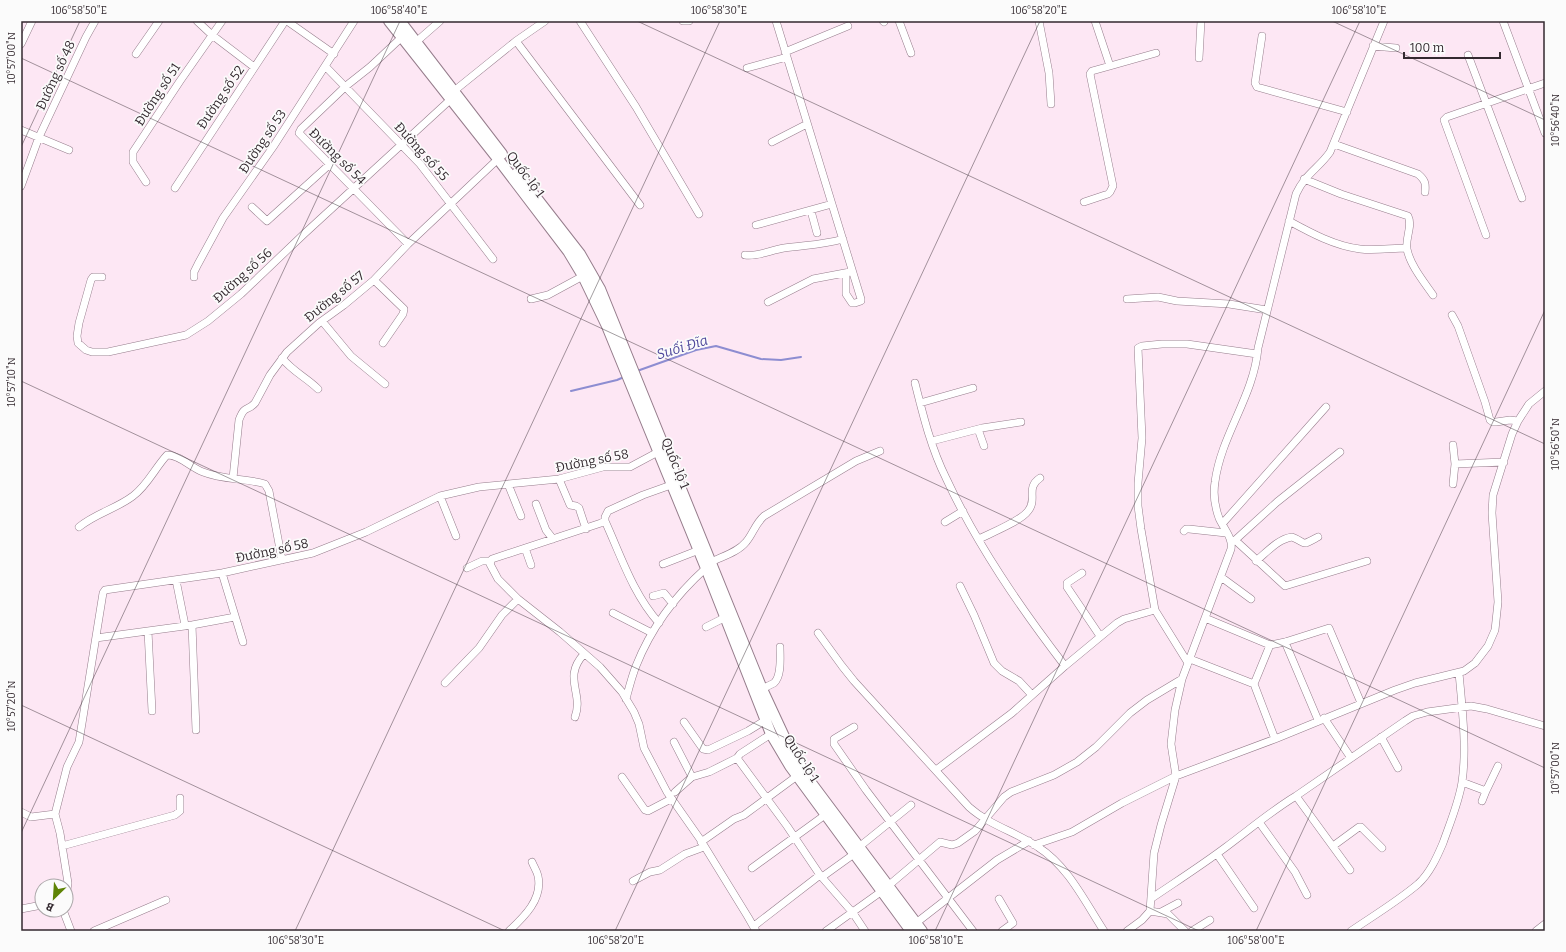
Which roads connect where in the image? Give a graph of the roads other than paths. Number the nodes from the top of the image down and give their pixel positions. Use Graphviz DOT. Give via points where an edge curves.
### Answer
graph roads {
  1 [pos="32,21"];
  2 [pos="95,21"];
  3 [pos="159,21"];
  4 [pos="198,21"];
  5 [pos="222,21"];
  6 [pos="286,21"];
  7 [pos="354,21"];
  8 [pos="389,21"];
  9 [pos="400,21"];
  10 [pos="440,21"];
  11 [pos="545,21"];
  12 [pos="580,21"];
  13 [pos="683,21"];
  14 [pos="689,21"];
  15 [pos="776,21"];
  16 [pos="899,21"];
  17 [pos="1039,21"];
  18 [pos="1095,21"];
  19 [pos="1201,21"];
  20 [pos="1384,21"];
  21 [pos="1503,21"];
  22 [pos="848,26"];
  23 [pos="212,35"];
  24 [pos="1262,36"];
  25 [pos="402,37"];
  26 [pos="516,41"];
  27 [pos="416,42"];
  28 [pos="21,44"];
  29 [pos="1374,46"];
  30 [pos="1396,48"];
  31 [pos="912,53"];
  32 [pos="1156,53"];
  33 [pos="136,54"];
  34 [pos="334,54"];
  35 [pos="786,54"];
  36 [pos="1468,55"];
  37 [pos="1199,58"];
  38 [pos="1110,66"];
  39 [pos="326,67"];
  40 [pos="254,68"];
  41 [pos="747,68"];
  42 [pos="1545,83"];
  43 [pos="346,86"];
  44 [pos="1528,90"];
  45 [pos="452,95"];
  46 [pos="1051,104"];
  47 [pos="1486,104"];
  48 [pos="1347,112"];
  49 [pos="808,124"];
  50 [pos="21,130"];
  51 [pos="1545,133"];
  52 [pos="39,137"];
  53 [pos="772,142"];
  54 [pos="401,144"];
  55 [pos="1334,144"];
  56 [pos="69,150"];
  57 [pos="498,159"];
  58 [pos="330,164"];
  59 [pos="1304,179"];
  60 [pos="146,182"];
  61 [pos="21,186"];
  62 [pos="175,188"];
  63 [pos="354,188"];
  64 [pos="1425,192"];
  65 [pos="1522,198"];
  66 [pos="1084,202"];
  67 [pos="450,203"];
  68 [pos="832,204"];
  69 [pos="640,205"];
  70 [pos="252,207"];
  71 [pos="811,211"];
  72 [pos="699,214"];
  73 [pos="1289,221"];
  74 [pos="756,224"];
  75 [pos="817,233"];
  76 [pos="1486,235"];
  77 [pos="843,239"];
  78 [pos="408,244"];
  79 [pos="1407,248"];
  80 [pos="745,255"];
  81 [pos="493,259"];
  82 [pos="584,276"];
  83 [pos="102,277"];
  84 [pos="194,277"];
  85 [pos="374,280"];
  86 [pos="1433,295"];
  87 [pos="531,299"];
  88 [pos="1127,299"];
  89 [pos="768,302"];
  90 [pos="1267,310"];
  91 [pos="1452,315"];
  92 [pos="322,321"];
  93 [pos="383,343"];
  94 [pos="1257,354"];
  95 [pos="282,358"];
  96 [pos="628,368"];
  97 [pos="633,381"];
  98 [pos="915,383"];
  99 [pos="385,384"];
  100 [pos="973,388"];
  101 [pos="318,389"];
  102 [pos="1545,392"];
  103 [pos="920,404"];
  104 [pos="1326,407"];
  105 [pos="1518,421"];
  106 [pos="1021,422"];
  107 [pos="978,428"];
  108 [pos="932,441"];
  109 [pos="1453,445"];
  110 [pos="984,446"];
  111 [pos="880,451"];
  112 [pos="658,452"];
  113 [pos="1340,452"];
  114 [pos="1504,462"];
  115 [pos="1455,464"];
  116 [pos="233,478"];
  117 [pos="1040,478"];
  118 [pos="559,479"];
  119 [pos="508,484"];
  120 [pos="1453,484"];
  121 [pos="671,485"];
  122 [pos="440,496"];
  123 [pos="536,504"];
  124 [pos="964,511"];
  125 [pos="521,516"];
  126 [pos="606,521"];
  127 [pos="945,522"];
  128 [pos="1222,524"];
  129 [pos="79,527"];
  130 [pos="586,529"];
  131 [pos="1184,531"];
  132 [pos="1226,533"];
  133 [pos="456,536"];
  134 [pos="1318,537"];
  135 [pos="553,538"];
  136 [pos="979,539"];
  137 [pos="1234,541"];
  138 [pos="525,548"];
  139 [pos="699,550"];
  140 [pos="282,560"];
  141 [pos="1256,561"];
  142 [pos="1368,561"];
  143 [pos="490,562"];
  144 [pos="663,564"];
  145 [pos="531,565"];
  146 [pos="709,565"];
  147 [pos="467,568"];
  148 [pos="222,573"];
  149 [pos="1082,573"];
  150 [pos="1221,577"];
  151 [pos="176,580"];
  152 [pos="960,586"];
  153 [pos="653,596"];
  154 [pos="518,599"];
  155 [pos="1251,599"];
  156 [pos="673,604"];
  157 [pos="1155,610"];
  158 [pos="612,614"];
  159 [pos="235,617"];
  160 [pos="726,618"];
  161 [pos="1205,618"];
  162 [pos="659,623"];
  163 [pos="188,625"];
  164 [pos="706,627"];
  165 [pos="148,630"];
  166 [pos="652,633"];
  167 [pos="818,633"];
  168 [pos="1100,636"];
  169 [pos="96,638"];
  170 [pos="243,642"];
  171 [pos="1285,642"];
  172 [pos="1270,645"];
  173 [pos="780,647"];
  174 [pos="584,654"];
  175 [pos="1189,661"];
  176 [pos="1065,666"];
  177 [pos="1458,672"];
  178 [pos="1182,679"];
  179 [pos="445,683"];
  180 [pos="1254,684"];
  181 [pos="762,689"];
  182 [pos="1032,695"];
  183 [pos="626,699"];
  184 [pos="1361,703"];
  185 [pos="1463,707"];
  186 [pos="152,711"];
  187 [pos="576,717"];
  188 [pos="1321,719"];
  189 [pos="766,720"];
  190 [pos="684,722"];
  191 [pos="1545,726"];
  192 [pos="854,727"];
  193 [pos="196,730"];
  194 [pos="771,734"];
  195 [pos="1381,737"];
  196 [pos="1275,739"];
  197 [pos="674,742"];
  198 [pos="737,758"];
  199 [pos="1351,758"];
  200 [pos="1498,766"];
  201 [pos="1398,768"];
  202 [pos="936,770"];
  203 [pos="797,776"];
  204 [pos="1176,776"];
  205 [pos="622,777"];
  206 [pos="692,777"];
  207 [pos="1462,782"];
  208 [pos="1486,791"];
  209 [pos="675,792"];
  210 [pos="1296,796"];
  211 [pos="180,798"];
  212 [pos="671,799"];
  213 [pos="766,799"];
  214 [pos="1482,801"];
  215 [pos="911,805"];
  216 [pos="55,814"];
  217 [pos="825,815"];
  218 [pos="22,816"];
  219 [pos="986,819"];
  220 [pos="891,822"];
  221 [pos="1258,822"];
  222 [pos="794,837"];
  223 [pos="1032,843"];
  224 [pos="703,844"];
  225 [pos="62,846"];
  226 [pos="1333,846"];
  227 [pos="1382,848"];
  228 [pos="856,851"];
  229 [pos="1217,854"];
  230 [pos="920,860"];
  231 [pos="532,862"];
  232 [pos="752,868"];
  233 [pos="1350,870"];
  234 [pos="821,876"];
  235 [pos="67,878"];
  236 [pos="633,881"];
  237 [pos="885,889"];
  238 [pos="1307,895"];
  239 [pos="949,897"];
  240 [pos="1152,898"];
  241 [pos="999,899"];
  242 [pos="166,900"];
  243 [pos="1178,903"];
  244 [pos="34,907"];
  245 [pos="1254,908"];
  246 [pos="21,910"];
  247 [pos="1150,911"];
  248 [pos="1161,912"];
  249 [pos="853,913"];
  250 [pos="66,918"];
  251 [pos="1210,920"];
  252 [pos="1545,924"];
  253 [pos="916,928"];
  254 [pos="755,929"];
  255 [pos="71,931"];
  256 [pos="94,931"];
  257 [pos="508,931"];
  258 [pos="826,931"];
  259 [pos="865,931"];
  260 [pos="973,931"];
  261 [pos="1002,931"];
  262 [pos="1104,931"];
  263 [pos="1126,931"];
  264 [pos="1185,931"];
  265 [pos="1192,931"];
  266 [pos="1351,931"];
  267 [pos="1536,931"];
  1 -- 28 [label="street"];
  2 -- 52 [label="street, Đường số 48"];
  3 -- 33 [label="street"];
  4 -- 23 [label="street"];
  5 -- 23 [label="street, Đường số 51"];
  6 -- 34 [label="street"];
  6 -- 40 [label="street, Đường số 52"];
  7 -- 34 [label="street, Đường số 53"];
  8 -- 25 [label="highway, Quốc lộ 1"];
  9 -- 27 [label="highway, Quốc lộ 1"];
  10 -- 27 [label="street"];
  11 -- 26 [label="street, Đường số 56"];
  12 -- 72 [label="street" via="636,107"];
  13 -- 14 [label="street"];
  15 -- 35 [label="street"];
  16 -- 31 [label="street"];
  17 -- 46 [label="street" via="1049,73"];
  18 -- 38 [label="street"];
  19 -- 37 [label="street"];
  20 -- 29 [label="street"];
  21 -- 44 [label="street"];
  22 -- 35 [label="street"];
  23 -- 40 [label="street"];
  23 -- 60 [label="street, Đường số 51" via="133,152 133,162"];
  24 -- 48 [label="street" via="1255,83 1257,87"];
  25 -- 43 [label="street, Đường số 54"];
  25 -- 45 [label="highway, Quốc lộ 1"];
  26 -- 45 [label="street, Đường số 56"];
  26 -- 69 [label="street"];
  27 -- 45 [label="highway, Quốc lộ 1"];
  29 -- 30 [label="street"];
  29 -- 48 [label="street"];
  32 -- 38 [label="street"];
  34 -- 39 [label="street, Đường số 53"];
  35 -- 41 [label="street"];
  35 -- 49 [label="street"];
  36 -- 47 [label="street"];
  38 -- 66 [label="street" via="1092,71 1090,74 1113,186 1108,194"];
  39 -- 43 [label="street, Đường số 55"];
  39 -- 84 [label="street, Đường số 53" via="223,218 194,272"];
  40 -- 62 [label="street, Đường số 52"];
  42 -- 44 [label="street"];
  43 -- 54 [label="street, Đường số 55"];
  43 -- 58 [label="street, Đường số 54" via="299,133"];
  44 -- 47 [label="street"];
  44 -- 51 [label="street"];
  45 -- 54 [label="street, Đường số 56"];
  45 -- 57 [label="highway, Quốc lộ 1"];
  45 -- 96 [label="highway, Quốc lộ 1" via="580,254 600,289"];
  47 -- 65 [label="street"];
  47 -- 76 [label="street" via="1444,120"];
  48 -- 55 [label="street"];
  49 -- 53 [label="street"];
  49 -- 68 [label="street"];
  50 -- 52 [label="street"];
  52 -- 56 [label="street"];
  52 -- 61 [label="street, Đường số 48"];
  54 -- 63 [label="street, Đường số 56"];
  54 -- 67 [label="street, Đường số 55" via="423,167"];
  55 -- 59 [label="street" via="1325,158"];
  55 -- 64 [label="street" via="1418,174 1426,183"];
  57 -- 67 [label="street, Đường số 57"];
  57 -- 82 [label="highway, Quốc lộ 1"];
  58 -- 63 [label="street, Đường số 54"];
  58 -- 70 [label="street" via="268,220"];
  59 -- 73 [label="street" via="1296,194"];
  59 -- 79 [label="street" via="1408,216 1410,220"];
  63 -- 78 [label="street, Đường số 54"];
  63 -- 83 [label="street, Đường số 56" via="241,294 208,321 182,336 108,352 92,352 82,347 78,343 78,336 85,300 92,278"];
  67 -- 78 [label="street, Đường số 57"];
  67 -- 81 [label="street, Đường số 55"];
  68 -- 71 [label="street"];
  68 -- 77 [label="street"];
  71 -- 74 [label="street"];
  71 -- 75 [label="street"];
  73 -- 79 [label="street" via="1314,234 1352,247"];
  73 -- 90 [label="street"];
  77 -- 80 [label="street" via="753,256"];
  77 -- 89 [label="street" via="849,272 813,279"];
  78 -- 85 [label="street, Đường số 57"];
  79 -- 86 [label="street" via="1414,266"];
  82 -- 87 [label="street" via="548,295"];
  82 -- 96 [label="highway, Quốc lộ 1"];
  85 -- 92 [label="street, Đường số 57"];
  85 -- 93 [label="street" via="404,309"];
  88 -- 90 [label="street" via="1158,297"];
  90 -- 94 [label="street"];
  91 -- 105 [label="street" via="1490,420"];
  92 -- 95 [label="street, Đường số 57"];
  92 -- 99 [label="street" via="352,356"];
  94 -- 128 [label="street" via="1253,377 1225,442 1217,472 1214,494"];
  94 -- 157 [label="street" via="1180,344 1138,348 1142,438 1138,506"];
  95 -- 101 [label="street" via="290,368"];
  95 -- 116 [label="street, Đường số 57" via="255,403 242,412"];
  96 -- 97 [label="highway, Quốc lộ 1"];
  97 -- 112 [label="highway, Quốc lộ 1"];
  97 -- 146 [label="highway, Quốc lộ 1"];
  98 -- 103 [label="street"];
  100 -- 103 [label="street"];
  102 -- 105 [label="street" via="1529,404"];
  103 -- 108 [label="street"];
  104 -- 128 [label="street"];
  105 -- 114 [label="street"];
  106 -- 107 [label="street"];
  107 -- 108 [label="street"];
  107 -- 110 [label="street"];
  108 -- 124 [label="street" via="946,478"];
  109 -- 115 [label="street"];
  111 -- 146 [label="street" via="856,461 764,516 756,523 742,546"];
  112 -- 118 [label="street, Đường số 58" via="630,466 603,467"];
  112 -- 121 [label="highway, Quốc lộ 1"];
  113 -- 137 [label="street" via="1277,502"];
  114 -- 115 [label="street"];
  114 -- 177 [label="street" via="1491,508 1498,602 1495,630 1481,656"];
  115 -- 120 [label="street"];
  116 -- 129 [label="street" via="202,472 175,455 167,455 135,495 90,518"];
  116 -- 140 [label="street" via="265,484 269,491"];
  117 -- 136 [label="street" via="1032,487 1031,506 1025,514"];
  118 -- 119 [label="street, Đường số 58"];
  118 -- 130 [label="street" via="570,506 579,508"];
  119 -- 122 [label="street, Đường số 58" via="467,489"];
  119 -- 125 [label="street"];
  121 -- 126 [label="street" via="608,511"];
  121 -- 139 [label="highway, Quốc lộ 1"];
  122 -- 133 [label="street"];
  122 -- 140 [label="street, Đường số 58" via="326,549"];
  123 -- 135 [label="street" via="546,530"];
  124 -- 127 [label="street"];
  124 -- 136 [label="street"];
  126 -- 130 [label="street"];
  126 -- 162 [label="street" via="633,583 646,607"];
  128 -- 132 [label="street"];
  130 -- 135 [label="street"];
  131 -- 132 [label="street" via="1189,529"];
  132 -- 137 [label="street"];
  134 -- 141 [label="street" via="1306,544 1292,536 1288,537"];
  135 -- 138 [label="street"];
  136 -- 176 [label="street" via="1028,618"];
  137 -- 141 [label="street"];
  137 -- 150 [label="street"];
  138 -- 143 [label="street" via="492,559"];
  138 -- 145 [label="street"];
  139 -- 144 [label="street"];
  139 -- 146 [label="highway, Quốc lộ 1"];
  140 -- 148 [label="street, Đường số 58"];
  141 -- 142 [label="street" via="1285,586"];
  143 -- 147 [label="street" via="482,561"];
  143 -- 154 [label="street" via="498,579"];
  146 -- 156 [label="street"];
  146 -- 160 [label="highway, Quốc lộ 1"];
  146 -- 181 [label="highway, Quốc lộ 1"];
  148 -- 151 [label="street, Đường số 58"];
  148 -- 159 [label="street"];
  149 -- 168 [label="street" via="1067,583 1067,587"];
  150 -- 155 [label="street"];
  150 -- 161 [label="street"];
  151 -- 163 [label="street"];
  151 -- 169 [label="street, Đường số 58" via="105,590"];
  152 -- 182 [label="street" via="994,664 1019,681"];
  153 -- 156 [label="street" via="666,594"];
  154 -- 174 [label="street"];
  154 -- 179 [label="street" via="502,615 479,648"];
  156 -- 162 [label="street"];
  157 -- 168 [label="street" via="1124,619"];
  157 -- 175 [label="street"];
  158 -- 166 [label="street"];
  159 -- 163 [label="street"];
  159 -- 170 [label="street"];
  160 -- 164 [label="street"];
  160 -- 189 [label="highway, Quốc lộ 1"];
  161 -- 172 [label="street"];
  161 -- 175 [label="street"];
  162 -- 166 [label="street"];
  163 -- 165 [label="street"];
  163 -- 193 [label="street"];
  165 -- 169 [label="street"];
  165 -- 186 [label="street"];
  166 -- 183 [label="street" via="636,666"];
  167 -- 202 [label="street" via="850,676"];
  168 -- 176 [label="street"];
  169 -- 216 [label="street, Đường số 58" via="79,742 67,768"];
  171 -- 172 [label="street"];
  171 -- 184 [label="street" via="1329,628"];
  171 -- 188 [label="street"];
  172 -- 180 [label="street"];
  173 -- 181 [label="street" via="777,678"];
  174 -- 183 [label="street" via="613,680"];
  174 -- 187 [label="street" via="574,668 578,700"];
  175 -- 178 [label="street"];
  175 -- 180 [label="street"];
  176 -- 182 [label="street"];
  177 -- 184 [label="street" via="1415,683"];
  177 -- 185 [label="street"];
  178 -- 204 [label="street" via="1171,735"];
  178 -- 219 [label="street" via="1130,713 1077,762 1004,797"];
  180 -- 196 [label="street"];
  181 -- 228 [label="highway, Quốc lộ 1" via="799,764"];
  182 -- 202 [label="street"];
  183 -- 212 [label="street" via="639,724 644,748"];
  184 -- 188 [label="street"];
  185 -- 191 [label="street" via="1480,707"];
  185 -- 195 [label="street" via="1413,716"];
  185 -- 207 [label="street"];
  188 -- 196 [label="street"];
  188 -- 199 [label="street"];
  189 -- 190 [label="street" via="708,750 703,749"];
  189 -- 194 [label="highway, Quốc lộ 1"];
  192 -- 220 [label="street" via="834,739 834,744"];
  194 -- 198 [label="street"];
  194 -- 203 [label="highway, Quốc lộ 1"];
  195 -- 199 [label="street"];
  195 -- 201 [label="street"];
  196 -- 204 [label="street"];
  197 -- 206 [label="street"];
  198 -- 206 [label="street" via="709,772"];
  198 -- 213 [label="street"];
  199 -- 210 [label="street"];
  200 -- 208 [label="street"];
  202 -- 219 [label="street" via="969,807"];
  203 -- 213 [label="street"];
  203 -- 217 [label="highway, Quốc lộ 1"];
  204 -- 223 [label="street" via="1072,832"];
  204 -- 240 [label="street" via="1154,853"];
  205 -- 212 [label="street" via="645,810 648,811"];
  206 -- 209 [label="street"];
  207 -- 208 [label="street"];
  207 -- 266 [label="street" via="1436,860 1425,877"];
  208 -- 214 [label="street"];
  210 -- 221 [label="street"];
  210 -- 226 [label="street"];
  211 -- 225 [label="street" via="180,811 175,815"];
  212 -- 224 [label="street"];
  213 -- 222 [label="street"];
  213 -- 224 [label="street"];
  215 -- 220 [label="street"];
  216 -- 218 [label="street"];
  216 -- 225 [label="street"];
  217 -- 222 [label="street"];
  217 -- 228 [label="highway, Quốc lộ 1"];
  219 -- 223 [label="street"];
  219 -- 230 [label="street" via="958,843 952,845 940,842"];
  220 -- 228 [label="street"];
  220 -- 230 [label="street"];
  221 -- 229 [label="street"];
  221 -- 238 [label="street" via="1295,872"];
  222 -- 232 [label="street"];
  222 -- 234 [label="street"];
  223 -- 239 [label="street" via="997,860"];
  223 -- 262 [label="street" via="1056,862 1070,879"];
  224 -- 236 [label="street" via="660,870"];
  224 -- 254 [label="street"];
  225 -- 235 [label="street"];
  226 -- 227 [label="street" via="1361,827"];
  226 -- 233 [label="street"];
  228 -- 234 [label="street"];
  228 -- 237 [label="highway, Quốc lộ 1"];
  229 -- 240 [label="street"];
  229 -- 245 [label="street"];
  230 -- 237 [label="street"];
  230 -- 239 [label="street"];
  231 -- 257 [label="street" via="538,874 539,884 534,904"];
  234 -- 249 [label="street"];
  234 -- 254 [label="street"];
  237 -- 249 [label="street"];
  237 -- 253 [label="highway, Quốc lộ 1"];
  239 -- 253 [label="street"];
  239 -- 260 [label="street"];
  240 -- 247 [label="street"];
  241 -- 261 [label="street" via="1013,923"];
  242 -- 256 [label="street"];
  243 -- 248 [label="street"];
  244 -- 246 [label="street"];
  247 -- 248 [label="street"];
  247 -- 263 [label="street"];
  248 -- 264 [label="street" via="1168,914"];
  249 -- 258 [label="street"];
  249 -- 259 [label="street"];
  250 -- 255 [label="street"];
  251 -- 265 [label="street"];
  252 -- 267 [label="street"];
}
